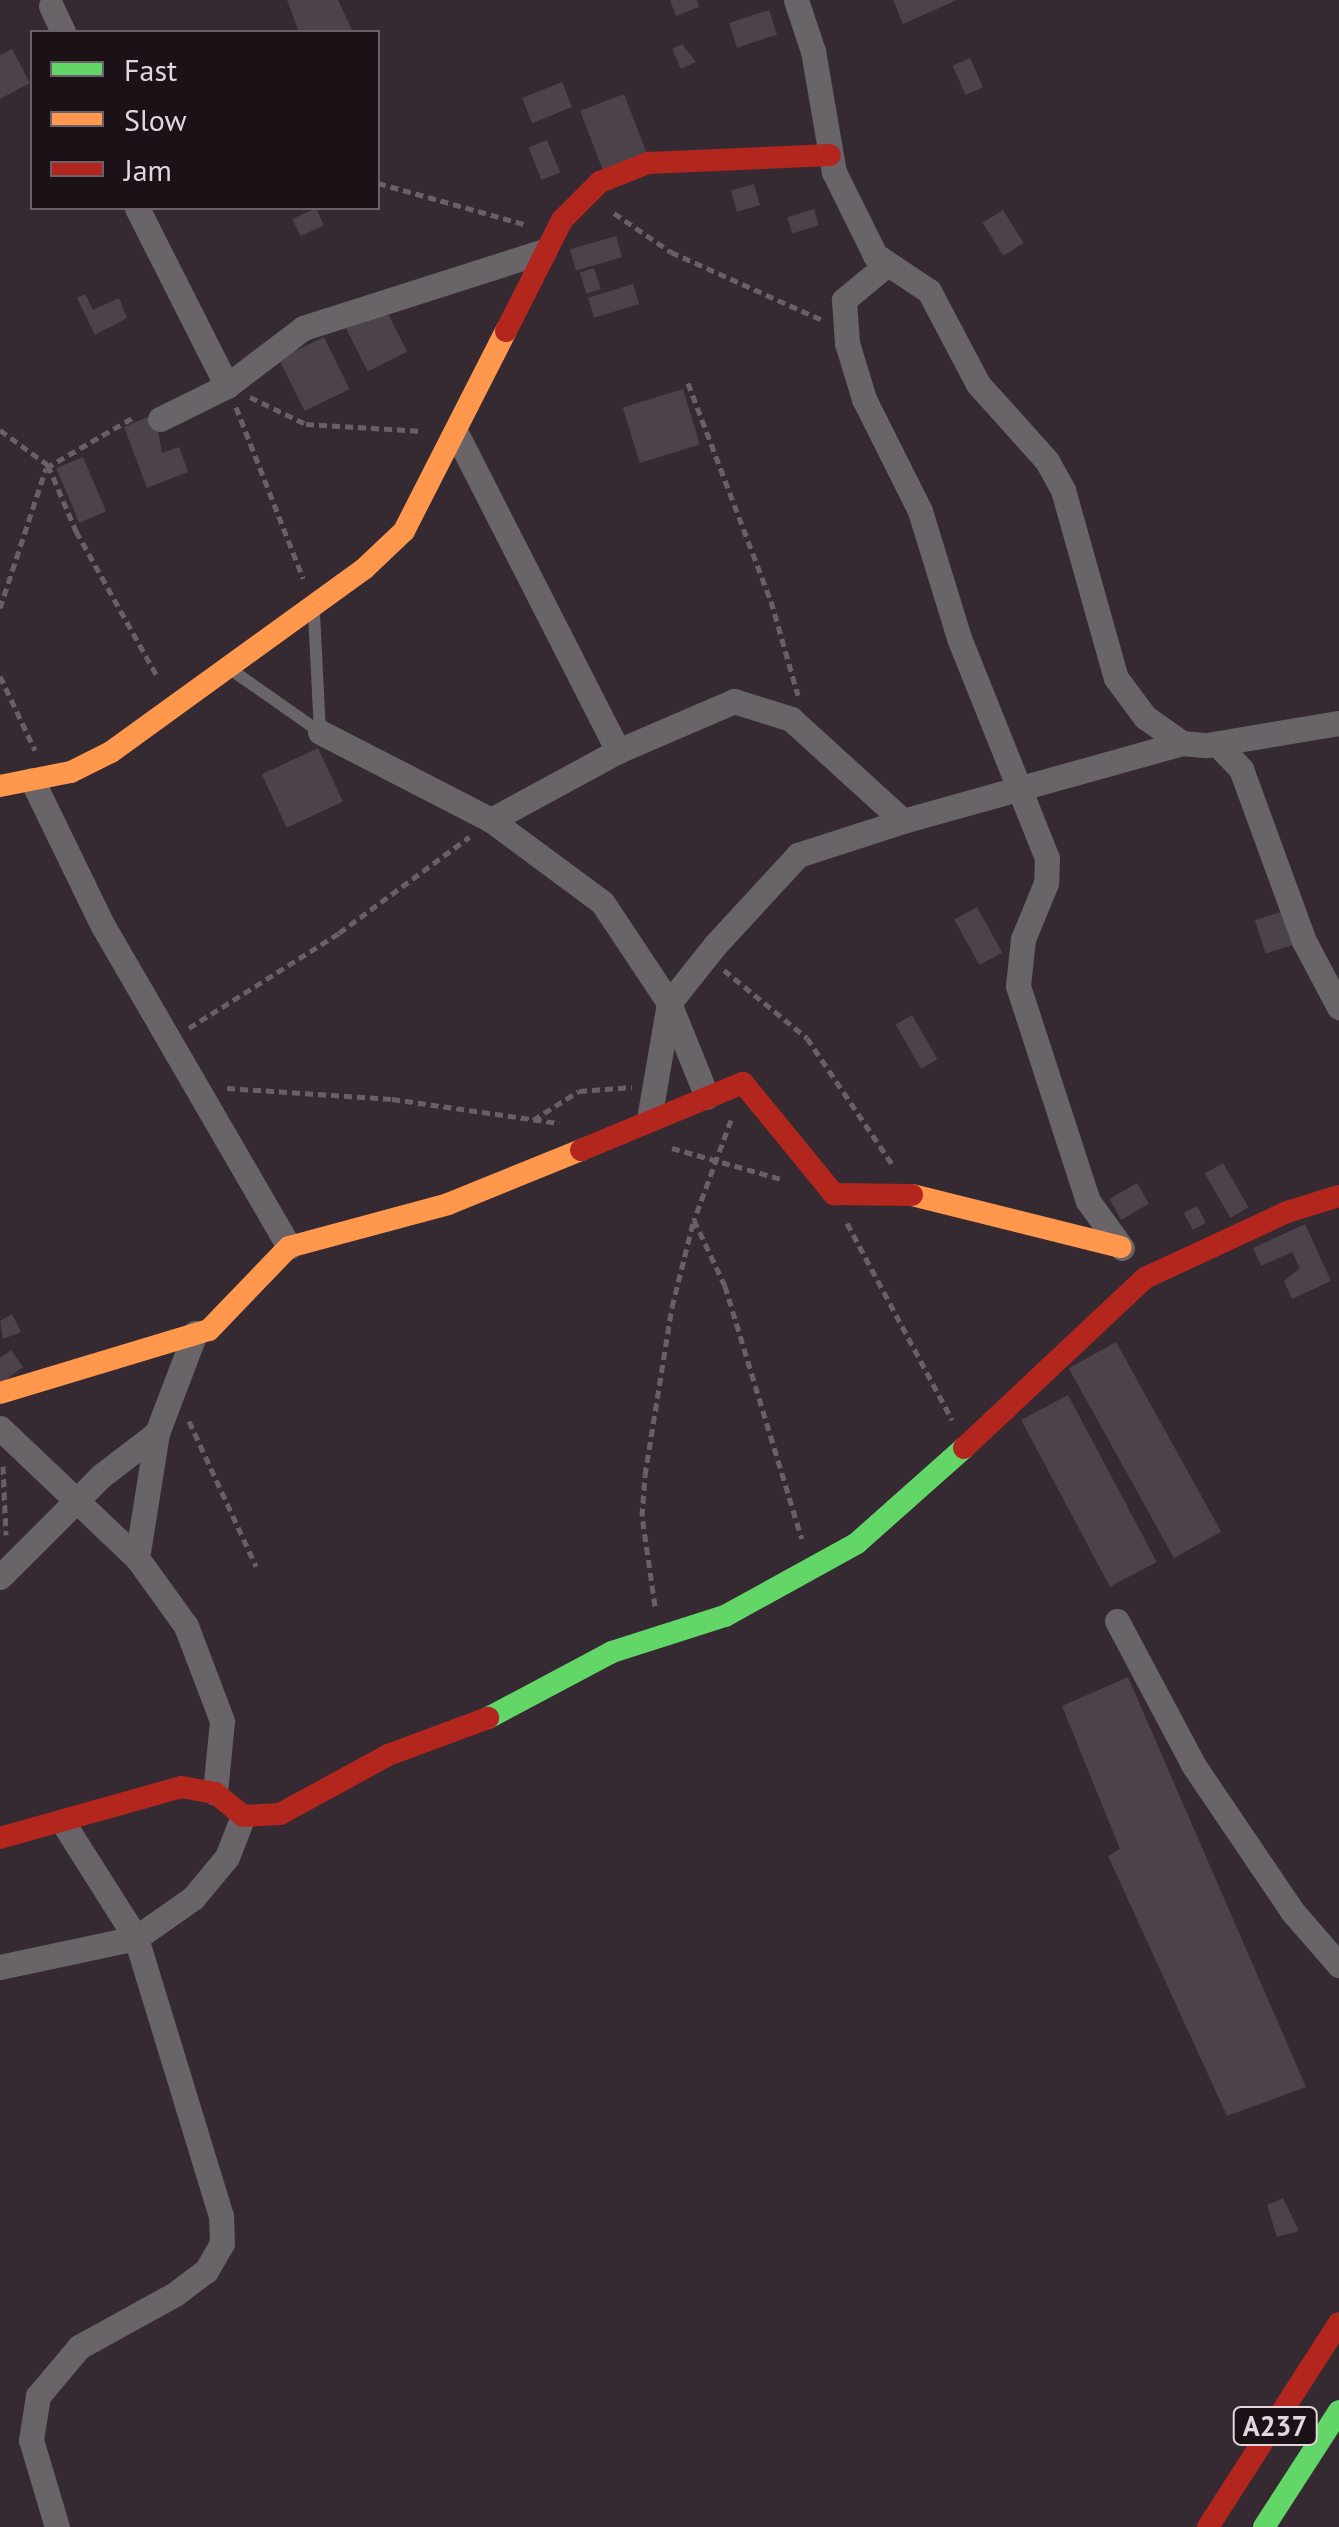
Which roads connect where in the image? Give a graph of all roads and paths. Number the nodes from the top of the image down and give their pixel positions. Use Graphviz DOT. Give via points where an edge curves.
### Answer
graph roads {
  1 [pos="796,0"];
  2 [pos="52,6"];
  3 [pos="62,30"];
  4 [pos="830,154"];
  5 [pos="380,184"];
  6 [pos="587,195"];
  7 [pos="138,210"];
  8 [pos="550,242"];
  9 [pos="886,265"];
  10 [pos="845,330"];
  11 [pos="688,383"];
  12 [pos="227,386"];
  13 [pos="165,417"];
  14 [pos="0,430"];
  15 [pos="456,433"];
  16 [pos="48,465"];
  17 [pos="314,606"];
  18 [pos="0,608"];
  19 [pos="228,668"];
  20 [pos="0,676"];
  21 [pos="174,707"];
  22 [pos="1339,723"];
  23 [pos="320,732"];
  24 [pos="810,737"];
  25 [pos="1254,738"];
  26 [pos="1182,743"];
  27 [pos="1217,744"];
  28 [pos="618,750"];
  29 [pos="1242,769"];
  30 [pos="40,778"];
  31 [pos="0,786"];
  32 [pos="1023,792"];
  33 [pos="491,820"];
  34 [pos="903,821"];
  35 [pos="707,955"];
  36 [pos="669,1003"];
  37 [pos="1339,1006"];
  38 [pos="167,1042"];
  39 [pos="655,1085"];
  40 [pos="194,1086"];
  41 [pos="707,1097"];
  42 [pos="649,1119"];
  43 [pos="533,1120"];
  44 [pos="566,1124"];
  45 [pos="666,1146"];
  46 [pos="717,1160"];
  47 [pos="784,1180"];
  48 [pos="834,1194"];
  49 [pos="912,1194"];
  50 [pos="1339,1196"];
  51 [pos="694,1220"];
  52 [pos="290,1247"];
  53 [pos="1121,1247"];
  54 [pos="1146,1278"];
  55 [pos="196,1333"];
  56 [pos="174,1390"];
  57 [pos="0,1392"];
  58 [pos="0,1428"];
  59 [pos="157,1434"];
  60 [pos="966,1446"];
  61 [pos="75,1503"];
  62 [pos="137,1558"];
  63 [pos="256,1566"];
  64 [pos="812,1570"];
  65 [pos="4,1573"];
  66 [pos="1117,1622"];
  67 [pos="660,1635"];
  68 [pos="214,1793"];
  69 [pos="243,1816"];
  70 [pos="62,1821"];
  71 [pos="0,1838"];
  72 [pos="136,1938"];
  73 [pos="1339,1965"];
  74 [pos="0,1967"];
  75 [pos="1339,2323"];
  76 [pos="1339,2411"];
  77 [pos="57,2527"];
  78 [pos="1208,2527"];
  79 [pos="1264,2527"];
  1 -- 4 [label="street" via="813,51"];
  2 -- 3 [label="street"];
  4 -- 6 [label="main road" via="648,163 600,182"];
  4 -- 9 [label="street" via="875,255"];
  5 -- 8 [label="path"];
  6 -- 8 [label="main road"];
  6 -- 10 [label="path" via="671,252"];
  7 -- 12 [label="street"];
  8 -- 12 [label="street" via="303,328"];
  8 -- 15 [label="main road"];
  9 -- 10 [label="street" via="844,300"];
  9 -- 26 [label="street" via="916,276 978,384 1047,461 1063,490 1116,678 1145,717"];
  10 -- 32 [label="street" via="864,399 920,511 959,638"];
  11 -- 24 [label="path" via="770,601"];
  12 -- 13 [label="street"];
  12 -- 15 [label="path" via="306,424"];
  12 -- 17 [label="path"];
  13 -- 16 [label="path" via="163,401"];
  14 -- 16 [label="path"];
  15 -- 17 [label="main road" via="404,531"];
  15 -- 28 [label="street"];
  16 -- 18 [label="path"];
  16 -- 21 [label="path" via="76,531"];
  17 -- 19 [label="main road"];
  17 -- 23 [label="lane"];
  19 -- 21 [label="main road"];
  19 -- 23 [label="lane"];
  20 -- 30 [label="path"];
  21 -- 30 [label="main road" via="111,752"];
  22 -- 25 [label="street"];
  23 -- 33 [label="street"];
  24 -- 28 [label="street" via="791,720 734,701"];
  24 -- 34 [label="street"];
  25 -- 27 [label="street"];
  25 -- 29 [label="street"];
  26 -- 27 [label="street"];
  26 -- 32 [label="street"];
  27 -- 29 [label="street"];
  28 -- 33 [label="street"];
  29 -- 37 [label="street" via="1304,942"];
  30 -- 31 [label="main road"];
  30 -- 38 [label="street"];
  32 -- 34 [label="street"];
  32 -- 53 [label="street" via="1046,870 1023,939 1018,986 1088,1201"];
  33 -- 36 [label="street" via="602,902"];
  33 -- 38 [label="path" via="340,933"];
  34 -- 35 [label="street" via="798,855"];
  35 -- 36 [label="street"];
  35 -- 49 [label="path" via="807,1038"];
  36 -- 39 [label="street"];
  36 -- 41 [label="street"];
  38 -- 40 [label="street"];
  39 -- 42 [label="street"];
  39 -- 43 [label="path" via="579,1091"];
  40 -- 43 [label="path" via="392,1099"];
  40 -- 52 [label="street"];
  41 -- 42 [label="main road"];
  41 -- 48 [label="main road" via="743,1084"];
  42 -- 52 [label="main road" via="448,1204"];
  43 -- 44 [label="path"];
  45 -- 46 [label="path"];
  46 -- 47 [label="path"];
  46 -- 51 [label="path"];
  48 -- 49 [label="main road"];
  48 -- 60 [label="path"];
  49 -- 53 [label="main road"];
  50 -- 54 [label="main road" via="1287,1212"];
  51 -- 64 [label="path" via="725,1286"];
  51 -- 67 [label="path" via="644,1476 642,1516"];
  52 -- 55 [label="main road" via="209,1330"];
  53 -- 54 [label="street"];
  54 -- 60 [label="main road"];
  55 -- 56 [label="street"];
  55 -- 57 [label="main road"];
  56 -- 59 [label="street"];
  56 -- 63 [label="path"];
  58 -- 61 [label="street"];
  58 -- 65 [label="path"];
  59 -- 61 [label="street"];
  59 -- 62 [label="street"];
  60 -- 64 [label="main road" via="914,1498"];
  61 -- 62 [label="street"];
  61 -- 65 [label="street"];
  62 -- 68 [label="street" via="186,1626 208,1678 222,1721"];
  64 -- 67 [label="main road" via="725,1616"];
  66 -- 73 [label="street" via="1194,1766 1292,1911"];
  67 -- 69 [label="main road" via="586,1664 493,1718 388,1755 280,1814"];
  68 -- 69 [label="main road"];
  68 -- 70 [label="main road" via="197,1786 148,1791"];
  69 -- 72 [label="street" via="228,1856 193,1898"];
  70 -- 71 [label="main road"];
  70 -- 72 [label="street"];
  72 -- 74 [label="street"];
  72 -- 77 [label="street" via="222,2216 222,2244 206,2271 175,2294 79,2346 38,2396 30,2440"];
  75 -- 78 [label="main road, A237"];
  76 -- 79 [label="main road, A237"];
}
